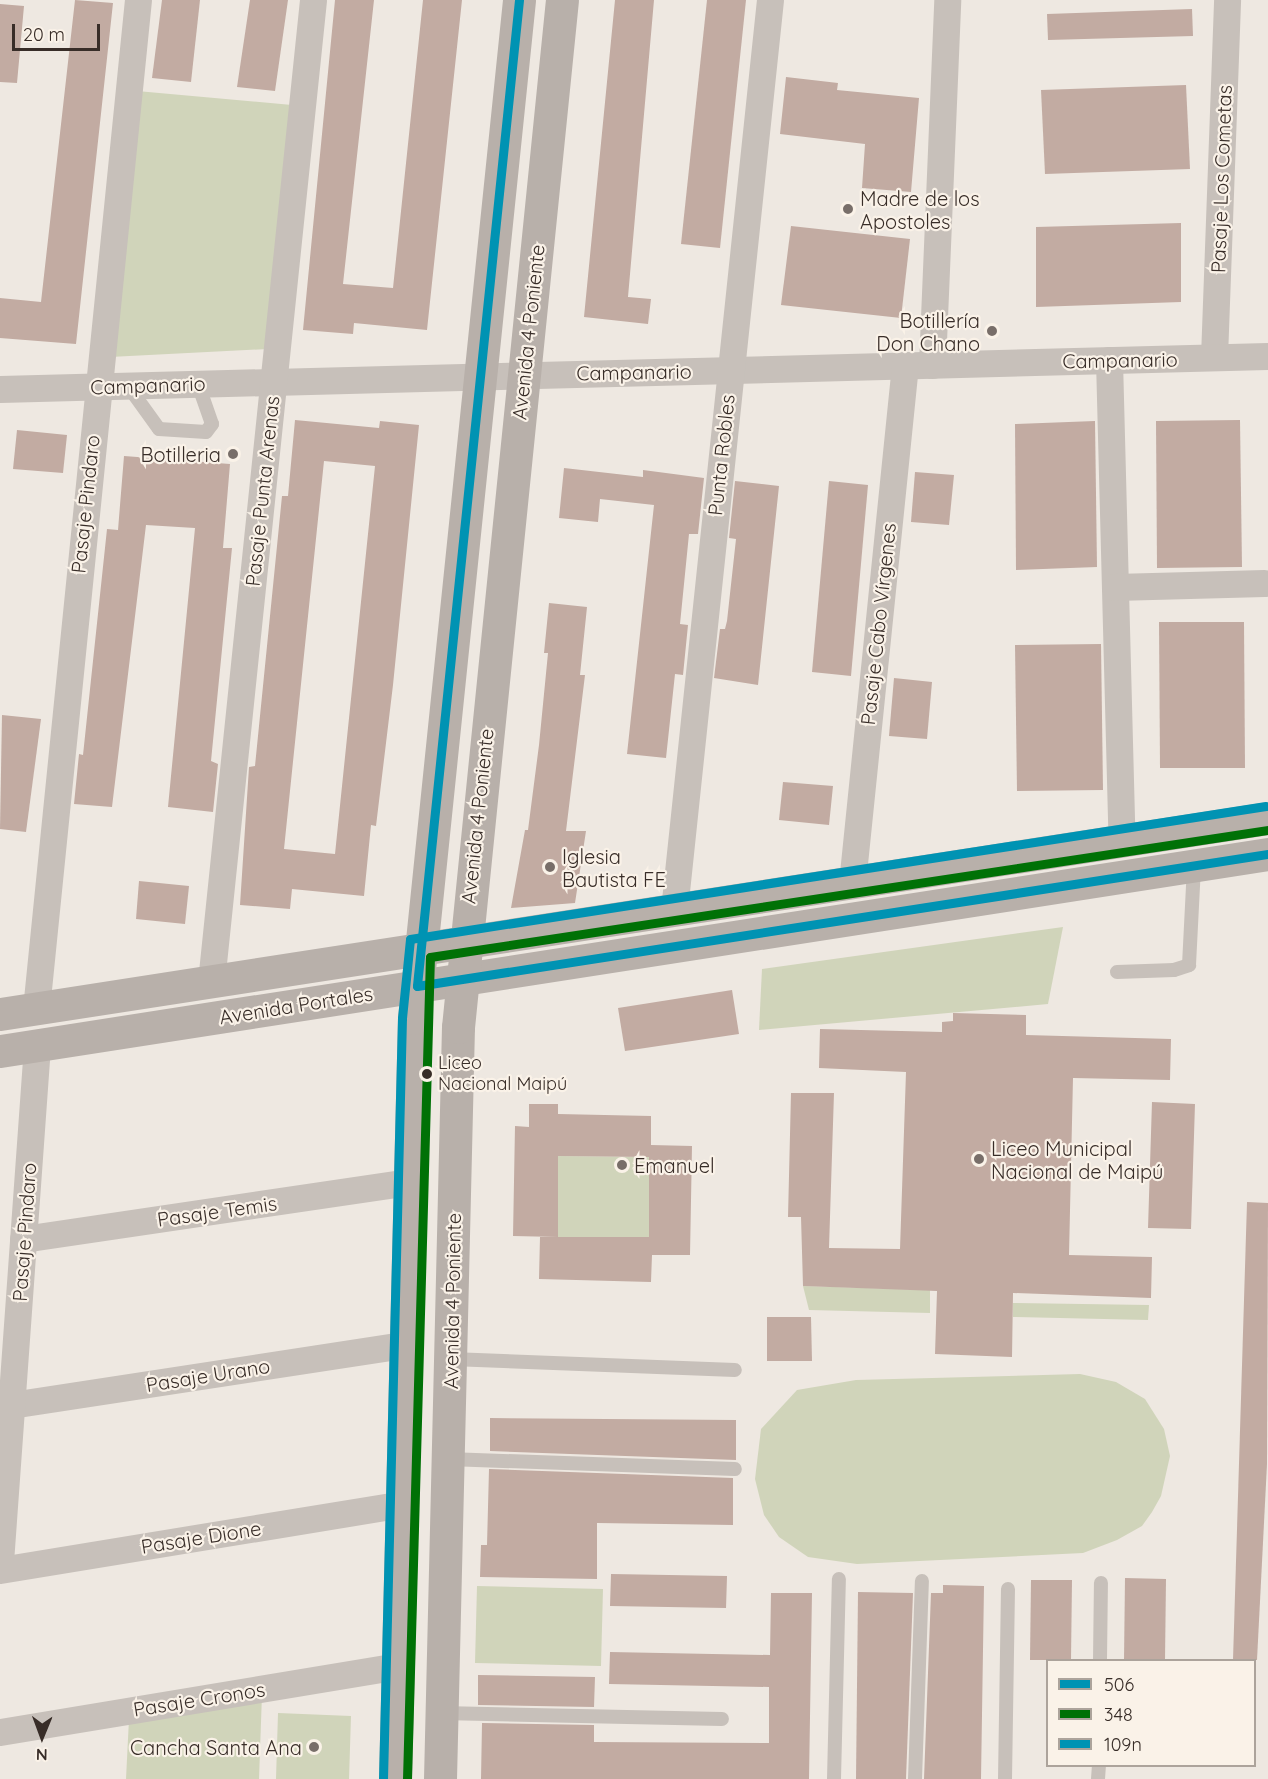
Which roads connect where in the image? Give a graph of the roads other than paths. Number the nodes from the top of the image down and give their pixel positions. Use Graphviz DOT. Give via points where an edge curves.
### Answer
graph roads {
  1 [pos="138,0"];
  2 [pos="313,0"];
  3 [pos="519,0"];
  4 [pos="562,0"];
  5 [pos="770,0"];
  6 [pos="947,0"];
  7 [pos="1227,0"];
  8 [pos="1268,356"];
  9 [pos="1214,357"];
  10 [pos="1109,360"];
  11 [pos="904,365"];
  12 [pos="932,365"];
  13 [pos="730,369"];
  14 [pos="523,375"];
  15 [pos="479,376"];
  16 [pos="273,382"];
  17 [pos="198,384"];
  18 [pos="96,386"];
  19 [pos="128,386"];
  20 [pos="0,389"];
  21 [pos="1264,583"];
  22 [pos="1115,587"];
  23 [pos="1268,818"];
  24 [pos="1122,841"];
  25 [pos="1268,854"];
  26 [pos="1194,866"];
  27 [pos="852,883"];
  28 [pos="674,909"];
  29 [pos="464,941"];
  30 [pos="419,947"];
  31 [pos="1117,972"];
  32 [pos="461,980"];
  33 [pos="211,982"];
  34 [pos="417,986"];
  35 [pos="36,1009"];
  36 [pos="0,1014"];
  37 [pos="37,1046"];
  38 [pos="0,1051"];
  39 [pos="410,1182"];
  40 [pos="23,1239"];
  41 [pos="405,1345"];
  42 [pos="451,1359"];
  43 [pos="735,1370"];
  44 [pos="11,1405"];
  45 [pos="448,1459"];
  46 [pos="735,1469"];
  47 [pos="402,1504"];
  48 [pos="0,1562"];
  49 [pos="0,1570"];
  50 [pos="839,1579"];
  51 [pos="922,1581"];
  52 [pos="1101,1583"];
  53 [pos="1008,1588"];
  54 [pos="1100,1659"];
  55 [pos="398,1666"];
  56 [pos="441,1713"];
  57 [pos="722,1719"];
  58 [pos="0,1732"];
  59 [pos="395,1779"];
  60 [pos="440,1779"];
  61 [pos="834,1779"];
  62 [pos="915,1779"];
  63 [pos="1005,1779"];
  1 -- 18 [label="street, Pasaje Pindaro"];
  2 -- 16 [label="street, Pasaje Punta Arenas"];
  3 -- 15 [label="street"];
  4 -- 14 [label="street, Avenida 4 Poniente"];
  5 -- 13 [label="street, Punta Robles"];
  6 -- 12 [label="street"];
  7 -- 9 [label="street, Pasaje Los Cometas"];
  8 -- 9 [label="street, Campanario"];
  9 -- 10 [label="street, Campanario"];
  10 -- 12 [label="street, Campanario"];
  10 -- 22 [label="street"];
  11 -- 12 [label="street, Campanario"];
  11 -- 13 [label="street, Campanario"];
  11 -- 27 [label="street, Pasaje Cabo Vírgenes"];
  13 -- 14 [label="street, Campanario"];
  13 -- 28 [label="street, Punta Robles"];
  14 -- 15 [label="street, Campanario"];
  14 -- 29 [label="street, Avenida 4 Poniente"];
  15 -- 16 [label="street, Campanario"];
  15 -- 30 [label="street"];
  16 -- 17 [label="street, Campanario"];
  16 -- 33 [label="street, Pasaje Punta Arenas"];
  17 -- 19 [label="street, Campanario"];
  17 -- 19 [label="lane" via="212,424 206,432 159,429"];
  18 -- 19 [label="street, Campanario"];
  18 -- 20 [label="street, Campanario"];
  18 -- 35 [label="street, Pasaje Pindaro"];
  21 -- 22 [label="street"];
  22 -- 24 [label="street"];
  23 -- 24 [label="street, Avenida Portales"];
  24 -- 27 [label="street, Avenida Portales"];
  25 -- 26 [label="street, Avenida Portales"];
  26 -- 31 [label="lane" via="1189,965 1174,970"];
  26 -- 32 [label="street, Avenida Portales"];
  27 -- 28 [label="street, Avenida Portales"];
  28 -- 29 [label="street, Avenida Portales"];
  29 -- 30 [label="street, Avenida Portales"];
  29 -- 32 [label="street, Avenida 4 Poniente"];
  30 -- 33 [label="street, Avenida Portales"];
  30 -- 34 [label="street"];
  32 -- 34 [label="street, Avenida Portales"];
  32 -- 42 [label="street, Avenida 4 Poniente"];
  33 -- 35 [label="street, Avenida Portales"];
  34 -- 37 [label="street, Avenida Portales"];
  34 -- 39 [label="street"];
  35 -- 36 [label="street, Avenida Portales"];
  37 -- 38 [label="street, Avenida Portales"];
  37 -- 40 [label="street, Pasaje Pindaro"];
  39 -- 40 [label="street, Pasaje Temis"];
  39 -- 41 [label="street"];
  40 -- 44 [label="street, Pasaje Pindaro"];
  41 -- 44 [label="street, Pasaje Urano"];
  41 -- 47 [label="street"];
  42 -- 43 [label="lane"];
  42 -- 45 [label="street, Avenida 4 Poniente"];
  44 -- 48 [label="street, Pasaje Pindaro"];
  45 -- 46 [label="lane"];
  45 -- 56 [label="street, Avenida 4 Poniente"];
  47 -- 49 [label="street, Pasaje Dione"];
  47 -- 55 [label="street"];
  50 -- 61 [label="lane"];
  51 -- 62 [label="lane"];
  52 -- 54 [label="lane"];
  53 -- 63 [label="lane"];
  55 -- 58 [label="street, Pasaje Cronos"];
  55 -- 59 [label="street"];
  56 -- 57 [label="lane"];
  56 -- 60 [label="street, Avenida 4 Poniente"];
}
